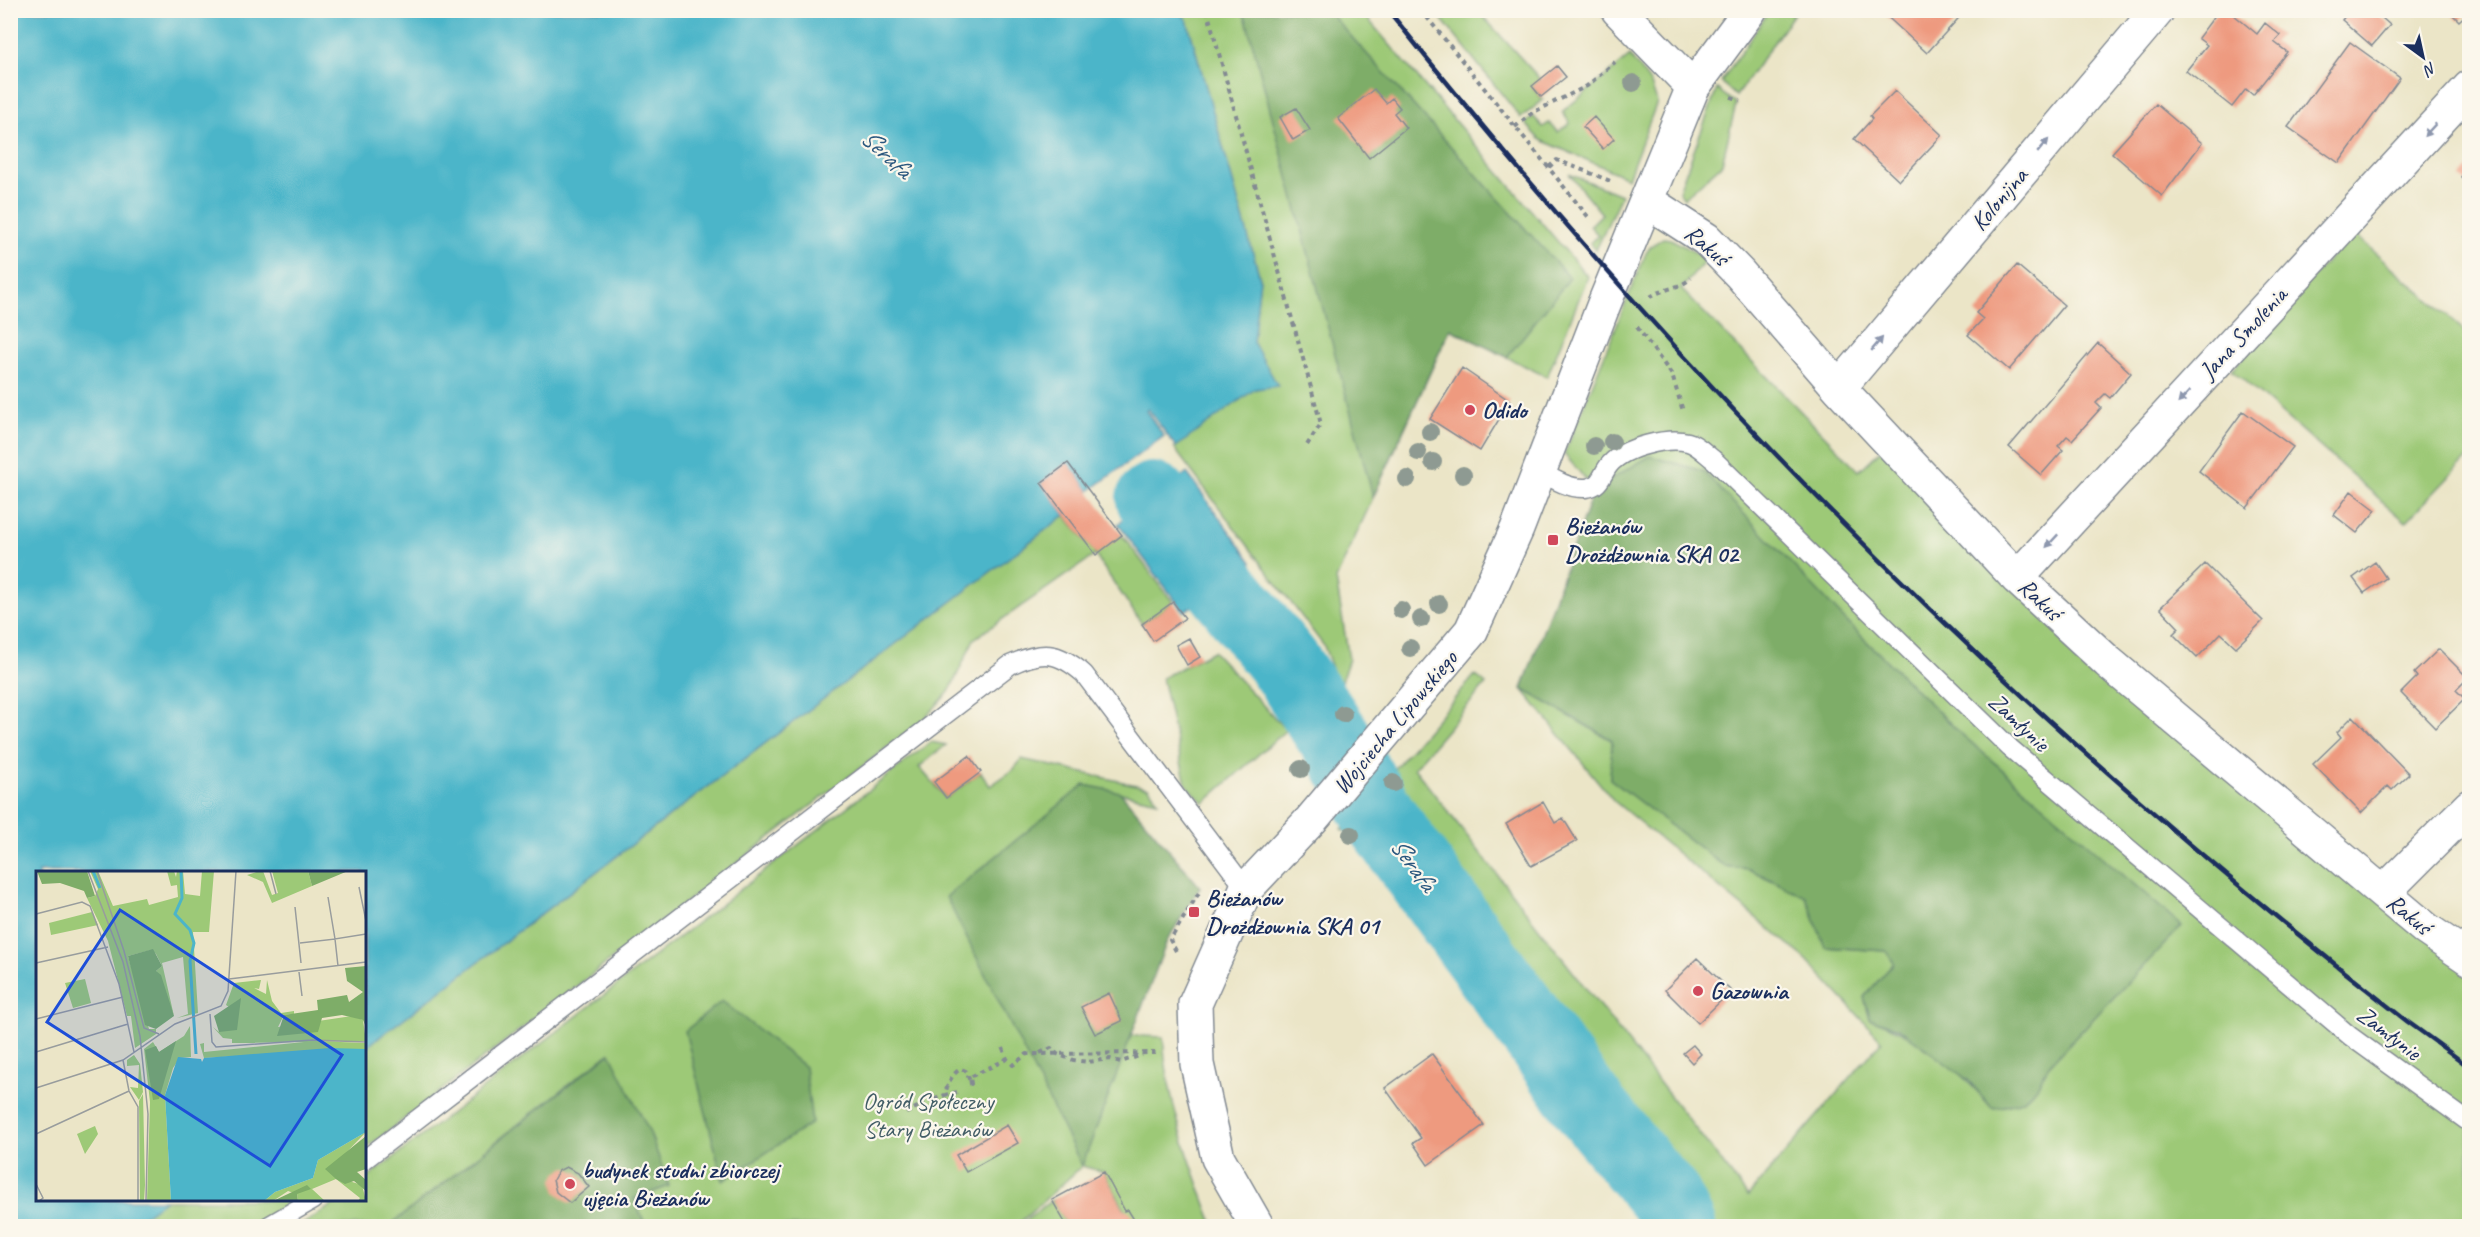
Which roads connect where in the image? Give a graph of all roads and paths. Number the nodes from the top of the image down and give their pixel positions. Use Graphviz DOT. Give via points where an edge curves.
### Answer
graph roads {
  1 [pos="1207,10"];
  2 [pos="1421,10"];
  3 [pos="1618,10"];
  4 [pos="1750,10"];
  5 [pos="2158,10"];
  6 [pos="1643,39"];
  7 [pos="1693,87"];
  8 [pos="2469,87"];
  9 [pos="1515,128"];
  10 [pos="1549,167"];
  11 [pos="1647,201"];
  12 [pos="1590,219"];
  13 [pos="1716,249"];
  14 [pos="1644,302"];
  15 [pos="1635,325"];
  16 [pos="1839,388"];
  17 [pos="1690,442"];
  18 [pos="1305,448"];
  19 [pos="1539,471"];
  20 [pos="2017,578"];
  21 [pos="2469,806"];
  22 [pos="1246,889"];
  23 [pos="2383,893"];
  24 [pos="2469,959"];
  25 [pos="1003,1048"];
  26 [pos="1057,1054"];
  27 [pos="1007,1059"];
  28 [pos="957,1092"];
  29 [pos="945,1095"];
  30 [pos="906,1113"];
  31 [pos="2469,1123"];
  32 [pos="366,1158"];
  33 [pos="311,1201"];
  34 [pos="268,1227"];
  35 [pos="1257,1227"];
  1 -- 18 [label="path" via="1321,424"];
  2 -- 9 [label="path"];
  3 -- 6 [label="street"];
  4 -- 7 [label="street, Wojciecha Lipowskiego"];
  16 -- 5 [label="street, Kolonijna, one-way"];
  6 -- 7 [label="street"];
  6 -- 9 [label="path" via="1587,86 1532,112"];
  7 -- 11 [label="street, Wojciecha Lipowskiego"];
  8 -- 20 [label="street, Jana Smolenia, one-way"];
  9 -- 10 [label="path"];
  10 -- 11 [label="path" via="1557,160 1628,188"];
  10 -- 12 [label="path"];
  11 -- 13 [label="street, Rakuś"];
  11 -- 19 [label="street, Wojciecha Lipowskiego"];
  13 -- 14 [label="path" via="1686,284 1660,291"];
  13 -- 16 [label="street, Rakuś"];
  15 -- 17 [label="path" via="1672,375"];
  16 -- 20 [label="street, Rakuś"];
  17 -- 19 [label="lane" via="1667,440 1641,447 1611,463 1601,480 1588,489 1567,486"];
  17 -- 31 [label="lane, Zamłynie" via="1714,460 2010,748 2350,1036"];
  19 -- 22 [label="street, Wojciecha Lipowskiego" via="1471,631 1311,820"];
  20 -- 23 [label="street, Rakuś" via="2108,662"];
  21 -- 23 [label="street"];
  22 -- 32 [label="lane" via="1084,674 1069,660 1051,654 1029,656 1010,665"];
  22 -- 35 [label="street, Wojciecha Lipowskiego" via="1195,1005 1197,1064 1218,1158"];
  23 -- 24 [label="street, Rakuś"];
  25 -- 27 [label="path"];
  26 -- 26 [label="path" via="1160,1053 1121,1062 1073,1060"];
  26 -- 27 [label="path" via="1028,1054 1013,1065"];
  27 -- 29 [label="path" via="970,1077 971,1084 966,1071 955,1072"];
  28 -- 29 [label="path"];
  29 -- 30 [label="path" via="933,1100 925,1097 921,1105"];
  33 -- 34 [label="lane"];
}
